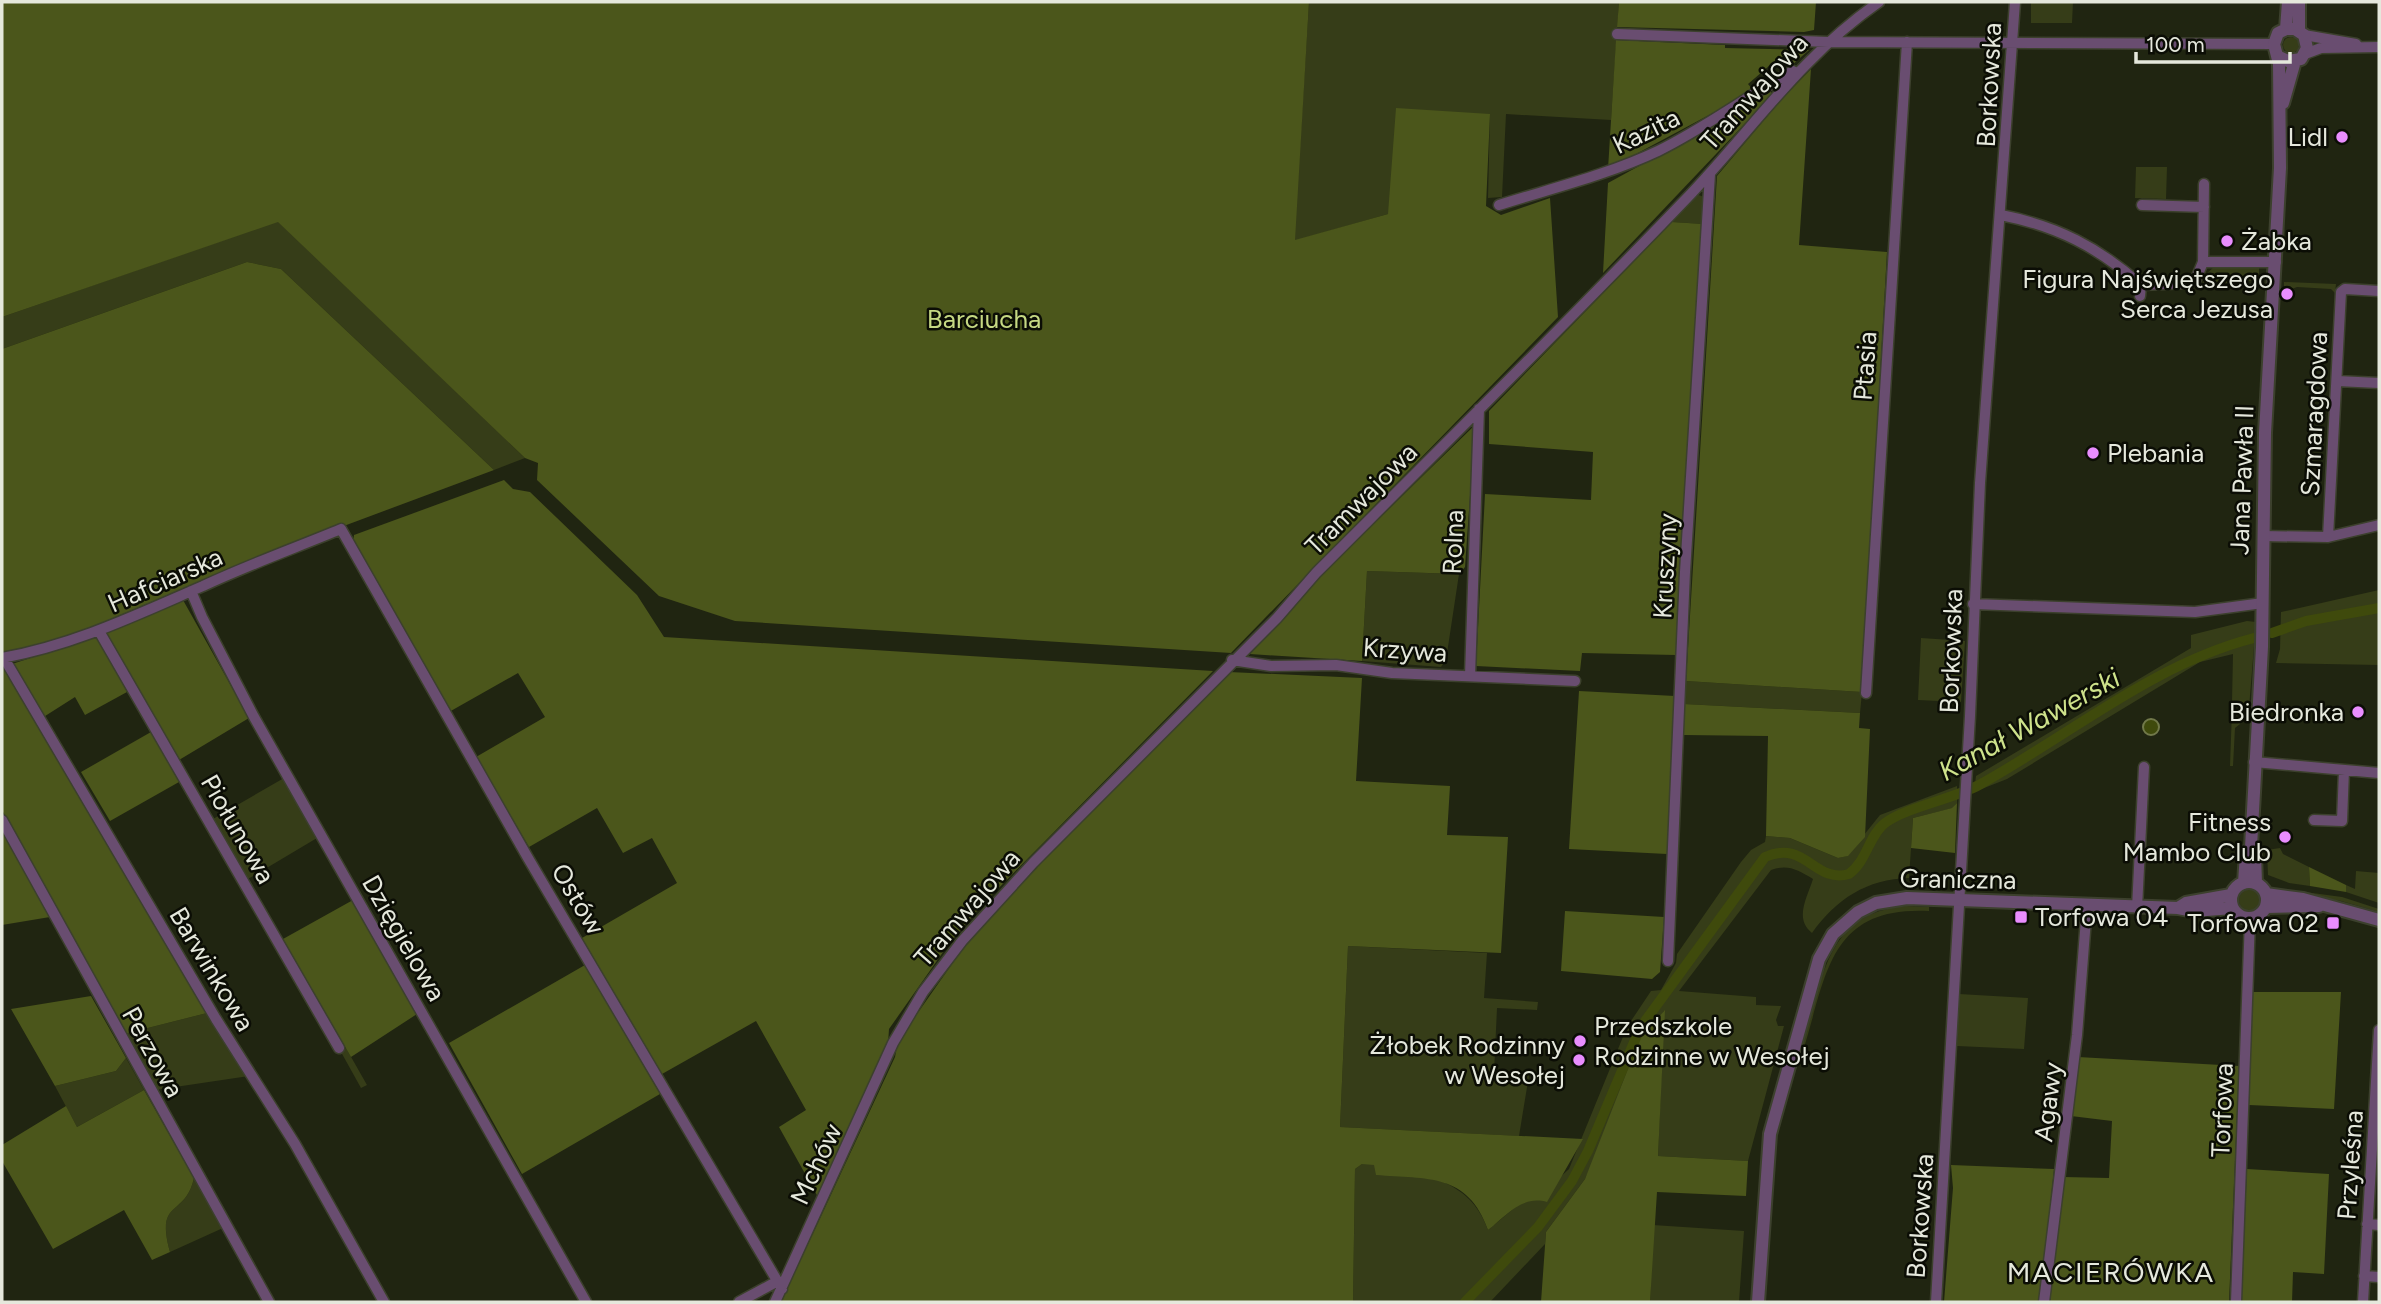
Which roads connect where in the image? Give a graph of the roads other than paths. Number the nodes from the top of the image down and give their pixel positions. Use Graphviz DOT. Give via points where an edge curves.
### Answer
graph roads {
  1 [pos="1879,2"];
  2 [pos="2015,2"];
  3 [pos="2288,2"];
  4 [pos="2299,2"];
  5 [pos="2296,31"];
  6 [pos="1617,34"];
  7 [pos="1828,42"];
  8 [pos="1906,42"];
  9 [pos="2013,43"];
  10 [pos="2367,47"];
  11 [pos="2379,47"];
  12 [pos="2275,50"];
  13 [pos="2300,57"];
  14 [pos="1800,68"];
  15 [pos="2281,114"];
  16 [pos="1710,174"];
  17 [pos="2204,184"];
  18 [pos="1499,205"];
  19 [pos="2142,205"];
  20 [pos="2204,207"];
  21 [pos="2001,215"];
  22 [pos="2203,262"];
  23 [pos="2276,262"];
  24 [pos="2379,290"];
  25 [pos="2337,380"];
  26 [pos="2379,383"];
  27 [pos="1479,409"];
  28 [pos="2379,526"];
  29 [pos="341,529"];
  30 [pos="2263,536"];
  31 [pos="2328,537"];
  32 [pos="191,591"];
  33 [pos="2263,603"];
  34 [pos="1973,604"];
  35 [pos="99,631"];
  36 [pos="3,658"];
  37 [pos="1232,660"];
  38 [pos="1470,676"];
  39 [pos="1575,681"];
  40 [pos="1866,693"];
  41 [pos="2254,762"];
  42 [pos="2144,767"];
  43 [pos="2344,770"];
  44 [pos="2379,773"];
  45 [pos="2,820"];
  46 [pos="2314,820"];
  47 [pos="2250,883"];
  48 [pos="2266,894"];
  49 [pos="1960,899"];
  50 [pos="2231,901"];
  51 [pos="2323,905"];
  52 [pos="2087,906"];
  53 [pos="2266,907"];
  54 [pos="2137,908"];
  55 [pos="2250,919"];
  56 [pos="2379,920"];
  57 [pos="1668,961"];
  58 [pos="2379,1030"];
  59 [pos="893,1043"];
  60 [pos="339,1048"];
  61 [pos="2378,1080"];
  62 [pos="2376,1128"];
  63 [pos="2375,1174"];
  64 [pos="2367,1224"];
  65 [pos="2379,1225"];
  66 [pos="2364,1276"];
  67 [pos="2379,1277"];
  68 [pos="779,1285"];
  69 [pos="269,1302"];
  70 [pos="384,1302"];
  71 [pos="586,1302"];
  72 [pos="739,1302"];
  73 [pos="775,1302"];
  74 [pos="1758,1302"];
  75 [pos="1936,1302"];
  76 [pos="2044,1302"];
  77 [pos="2236,1302"];
  78 [pos="2363,1302"];
  1 -- 7 [label="street, Tramwajowa"];
  2 -- 9 [label="street, Borkowska"];
  3 -- 5 [label="street"];
  4 -- 5 [label="street"];
  5 -- 10 [label="street"];
  5 -- 12 [label="street" via="2278,33"];
  5 -- 13 [label="street" via="2307,43"];
  6 -- 7 [label="street"];
  7 -- 8 [label="street"];
  7 -- 14 [label="street, Tramwajowa"];
  8 -- 9 [label="street"];
  8 -- 40 [label="street, Ptasia"];
  9 -- 12 [label="street"];
  9 -- 21 [label="street, Borkowska"];
  10 -- 11 [label="street"];
  10 -- 13 [label="street" via="2322,48"];
  12 -- 13 [label="street" via="2282,60"];
  12 -- 15 [label="street, Jana Pawła II"];
  13 -- 15 [label="street, Jana Pawła II"];
  14 -- 16 [label="street, Tramwajowa"];
  14 -- 18 [label="street, Kazita" via="1658,151 1614,171"];
  15 -- 23 [label="street, Jana Pawła II"];
  16 -- 27 [label="street, Tramwajowa"];
  16 -- 57 [label="street, Kruszyny" via="1685,572"];
  17 -- 20 [label="street"];
  19 -- 20 [label="street"];
  20 -- 22 [label="street"];
  21 -- 22 [label="street" via="2077,238 2111,259 2140,290 2187,283 2196,279"];
  21 -- 34 [label="street, Borkowska"];
  22 -- 23 [label="street"];
  23 -- 30 [label="street, Jana Pawła II"];
  24 -- 25 [label="street, Szmaragdowa" via="2342,292"];
  25 -- 26 [label="street"];
  25 -- 31 [label="street, Szmaragdowa"];
  27 -- 37 [label="street, Tramwajowa"];
  27 -- 38 [label="street, Rolna"];
  28 -- 31 [label="street"];
  29 -- 32 [label="street, Hafciarska"];
  29 -- 68 [label="street, Ostów"];
  30 -- 31 [label="street"];
  30 -- 33 [label="street, Jana Pawła II"];
  32 -- 35 [label="street, Hafciarska"];
  32 -- 71 [label="street, Dzięgielowa" via="254,718"];
  33 -- 34 [label="street" via="2195,612"];
  33 -- 41 [label="street, Jana Pawła II"];
  34 -- 49 [label="street, Borkowska"];
  35 -- 36 [label="street, Hafciarska"];
  35 -- 60 [label="street, Piołunowa"];
  36 -- 70 [label="street, Barwinkowa" via="295,1144"];
  37 -- 38 [label="street, Krzywa"];
  37 -- 59 [label="street, Tramwajowa" via="962,941 923,992"];
  38 -- 39 [label="street, Krzywa"];
  41 -- 43 [label="street"];
  41 -- 47 [label="street, Jana Pawła II" via="2251,847 2255,854"];
  42 -- 54 [label="street"];
  43 -- 44 [label="street"];
  43 -- 46 [label="street" via="2342,821"];
  45 -- 69 [label="street, Perzowa"];
  47 -- 48 [label="street"];
  47 -- 50 [label="street"];
  48 -- 51 [label="street"];
  48 -- 53 [label="street"];
  49 -- 52 [label="street, Graniczna"];
  49 -- 74 [label="street, Graniczna" via="1907,898 1876,903 1848,919 1822,951 1770,1134"];
  49 -- 75 [label="street, Borkowska"];
  50 -- 54 [label="street, Graniczna" via="2194,911"];
  50 -- 55 [label="street" via="2239,916"];
  51 -- 53 [label="street"];
  51 -- 56 [label="street"];
  52 -- 54 [label="street, Graniczna"];
  52 -- 76 [label="street, Agawy" via="2077,1035"];
  53 -- 55 [label="street"];
  55 -- 77 [label="street, Torfowa"];
  58 -- 61 [label="street, Przyleśna"];
  59 -- 68 [label="street, Mchów"];
  61 -- 62 [label="street, Przyleśna"];
  62 -- 63 [label="street, Przyleśna"];
  63 -- 64 [label="street, Przyleśna"];
  64 -- 65 [label="street"];
  64 -- 66 [label="street, Przyleśna"];
  66 -- 67 [label="street"];
  66 -- 78 [label="street, Przyleśna"];
  68 -- 72 [label="street"];
  68 -- 73 [label="street, Mchów"];
}
